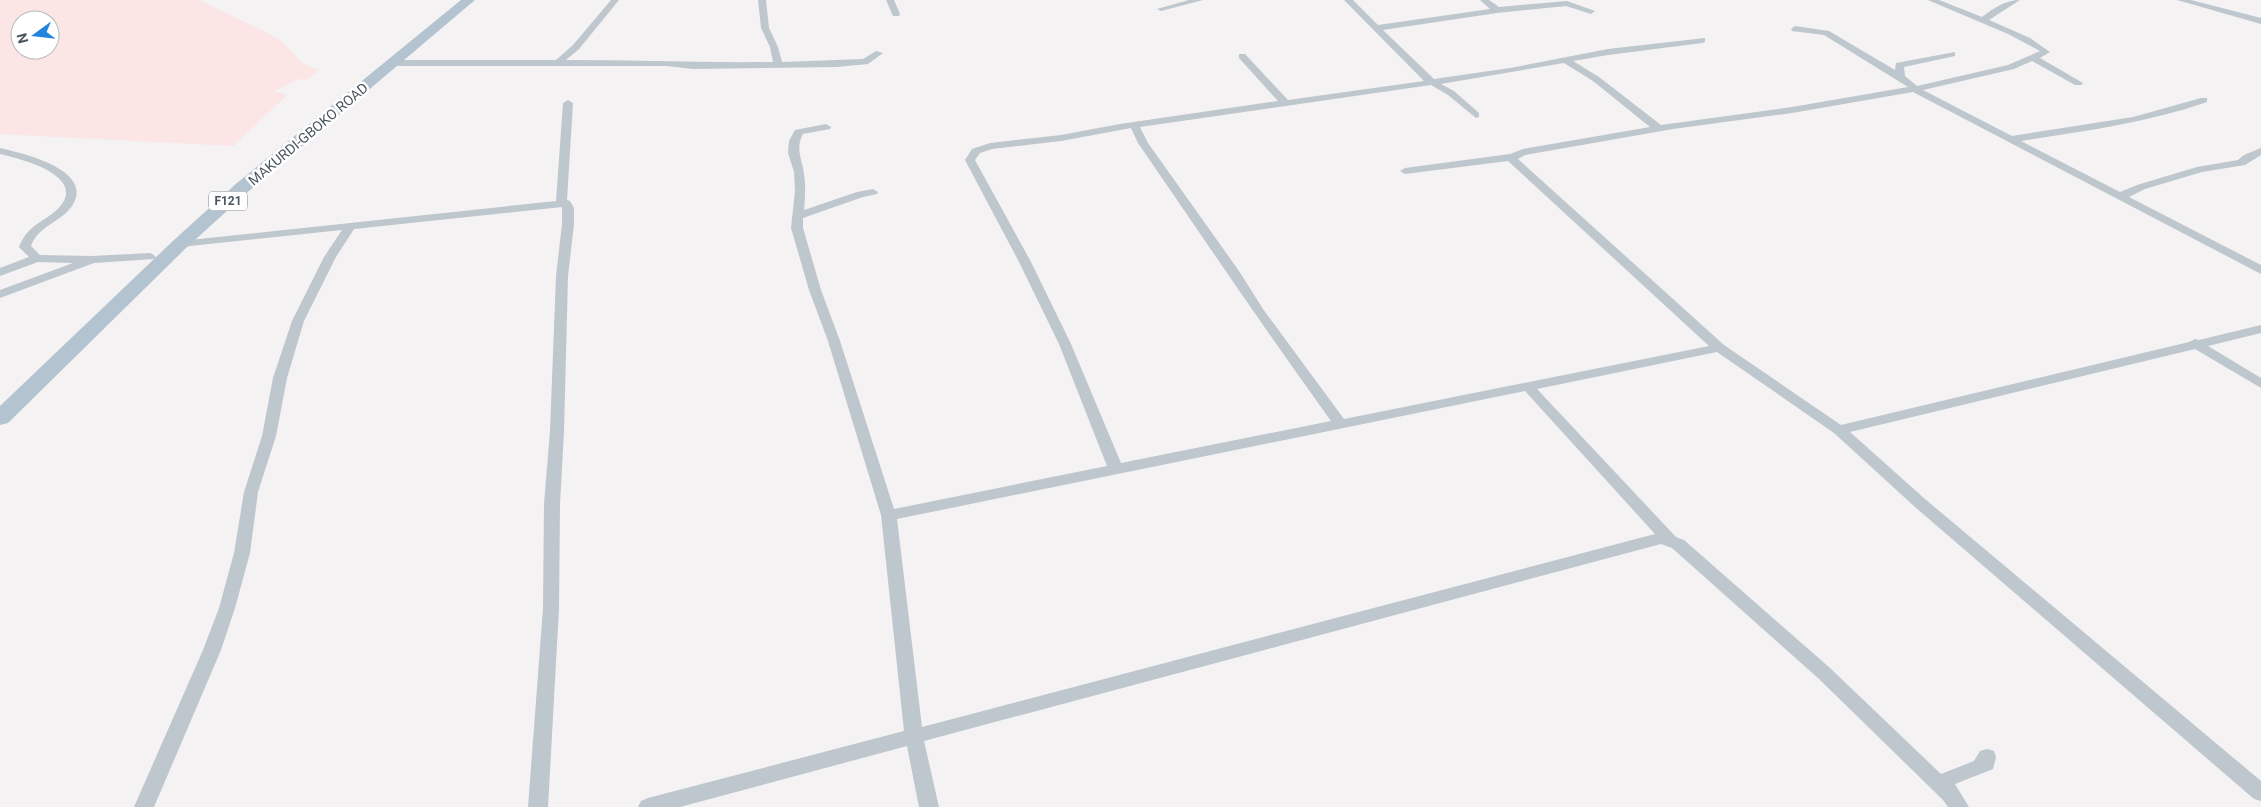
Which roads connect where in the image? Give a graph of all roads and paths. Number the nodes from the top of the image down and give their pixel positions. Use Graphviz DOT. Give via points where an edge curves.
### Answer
graph roads {
  1 [pos="457,0"];
  2 [pos="469,0"];
  3 [pos="615,0"];
  4 [pos="762,0"];
  5 [pos="890,0"];
  6 [pos="1199,0"];
  7 [pos="1348,0"];
  8 [pos="1484,0"];
  9 [pos="1932,0"];
  10 [pos="2016,0"];
  11 [pos="2181,0"];
  12 [pos="1161,9"];
  13 [pos="1497,10"];
  14 [pos="1591,11"];
  15 [pos="896,14"];
  16 [pos="1983,21"];
  17 [pos="2261,22"];
  18 [pos="1377,28"];
  19 [pos="1794,29"];
  20 [pos="1702,40"];
  21 [pos="879,53"];
  22 [pos="1952,54"];
  23 [pos="1242,56"];
  24 [pos="2033,58"];
  25 [pos="1566,60"];
  26 [pos="394,63"];
  27 [pos="558,63"];
  28 [pos="778,64"];
  29 [pos="1901,78"];
  30 [pos="1430,81"];
  31 [pos="2078,84"];
  32 [pos="1914,89"];
  33 [pos="2204,100"];
  34 [pos="568,103"];
  35 [pos="1285,103"];
  36 [pos="1476,115"];
  37 [pos="1134,125"];
  38 [pos="826,127"];
  39 [pos="1658,128"];
  40 [pos="2012,139"];
  41 [pos="0,151"];
  42 [pos="2261,151"];
  43 [pos="1512,156"];
  44 [pos="1405,170"];
  45 [pos="873,192"];
  46 [pos="2121,196"];
  47 [pos="560,203"];
  48 [pos="799,216"];
  49 [pos="350,226"];
  50 [pos="180,244"];
  51 [pos="150,257"];
  52 [pos="37,258"];
  53 [pos="92,260"];
  54 [pos="2261,270"];
  55 [pos="0,272"];
  56 [pos="0,294"];
  57 [pos="2261,329"];
  58 [pos="2194,343"];
  59 [pos="1719,348"];
  60 [pos="2261,384"];
  61 [pos="1528,387"];
  62 [pos="0,398"];
  63 [pos="0,418"];
  64 [pos="1341,425"];
  65 [pos="1839,430"];
  66 [pos="1116,470"];
  67 [pos="889,515"];
  68 [pos="1670,541"];
  69 [pos="914,737"];
  70 [pos="1987,757"];
  71 [pos="2261,793"];
  72 [pos="1953,800"];
  73 [pos="144,807"];
  74 [pos="538,807"];
  75 [pos="648,807"];
  76 [pos="929,807"];
  1 -- 51 [label="main road, F121" via="277,143"];
  2 -- 26 [label="main road, MAKURDI-GBOKO ROAD / F121"];
  3 -- 27 [label="street" via="576,47"];
  4 -- 28 [label="street" via="765,28"];
  5 -- 15 [label="street"];
  6 -- 12 [label="street"];
  7 -- 18 [label="street"];
  8 -- 13 [label="street"];
  9 -- 16 [label="street"];
  10 -- 16 [label="street"];
  11 -- 17 [label="street"];
  13 -- 14 [label="street" via="1567,2"];
  13 -- 18 [label="street"];
  16 -- 24 [label="street" via="2045,50 2044,54"];
  18 -- 30 [label="street"];
  19 -- 29 [label="street" via="1826,33"];
  20 -- 25 [label="street"];
  21 -- 28 [label="street" via="864,62"];
  22 -- 29 [label="street" via="1899,65"];
  23 -- 35 [label="street"];
  24 -- 31 [label="street"];
  24 -- 32 [label="street" via="2011,67"];
  25 -- 30 [label="street"];
  25 -- 39 [label="street" via="1596,79"];
  26 -- 27 [label="street"];
  26 -- 50 [label="main road, MAKURDI-GBOKO ROAD / F121" via="292,145"];
  27 -- 28 [label="street"];
  29 -- 32 [label="street"];
  30 -- 35 [label="street"];
  30 -- 36 [label="street" via="1451,93"];
  32 -- 39 [label="street"];
  32 -- 40 [label="street"];
  33 -- 40 [label="street" via="2154,116"];
  34 -- 47 [label="street"];
  35 -- 37 [label="street"];
  37 -- 64 [label="street" via="1142,143 1257,310"];
  37 -- 66 [label="street" via="990,146 976,151 970,160 1065,344"];
  38 -- 48 [label="street" via="799,132 794,141 800,191"];
  39 -- 43 [label="street"];
  40 -- 46 [label="street"];
  41 -- 52 [label="street" via="53,169 70,185 67,205 27,240 26,247"];
  42 -- 46 [label="street" via="2241,163 2200,169"];
  43 -- 44 [label="street"];
  43 -- 59 [label="street" via="1515,163"];
  45 -- 48 [label="street"];
  46 -- 54 [label="street"];
  47 -- 49 [label="street"];
  47 -- 74 [label="street" via="566,203 568,208 568,224 562,276 551,608"];
  48 -- 67 [label="street" via="800,242"];
  49 -- 50 [label="street"];
  49 -- 73 [label="street" via="298,320 280,378 269,436 251,492 242,553 227,608"];
  50 -- 63 [label="main road, MAKURDI-GBOKO ROAD / F121"];
  51 -- 53 [label="street"];
  51 -- 62 [label="main road, F121"];
  52 -- 53 [label="street"];
  52 -- 55 [label="street"];
  53 -- 56 [label="street"];
  57 -- 58 [label="street"];
  58 -- 60 [label="street"];
  58 -- 65 [label="street" via="2054,380"];
  59 -- 61 [label="street"];
  59 -- 65 [label="street"];
  61 -- 64 [label="street"];
  61 -- 68 [label="street"];
  64 -- 66 [label="street"];
  65 -- 71 [label="street" via="1920,503"];
  66 -- 67 [label="street"];
  67 -- 69 [label="street"];
  68 -- 69 [label="street" via="1662,538"];
  68 -- 72 [label="street" via="1678,544 1824,673"];
  69 -- 75 [label="street"];
  69 -- 76 [label="street"];
  70 -- 72 [label="street" via="1986,763 1980,767 1950,776 1943,783"];
}
